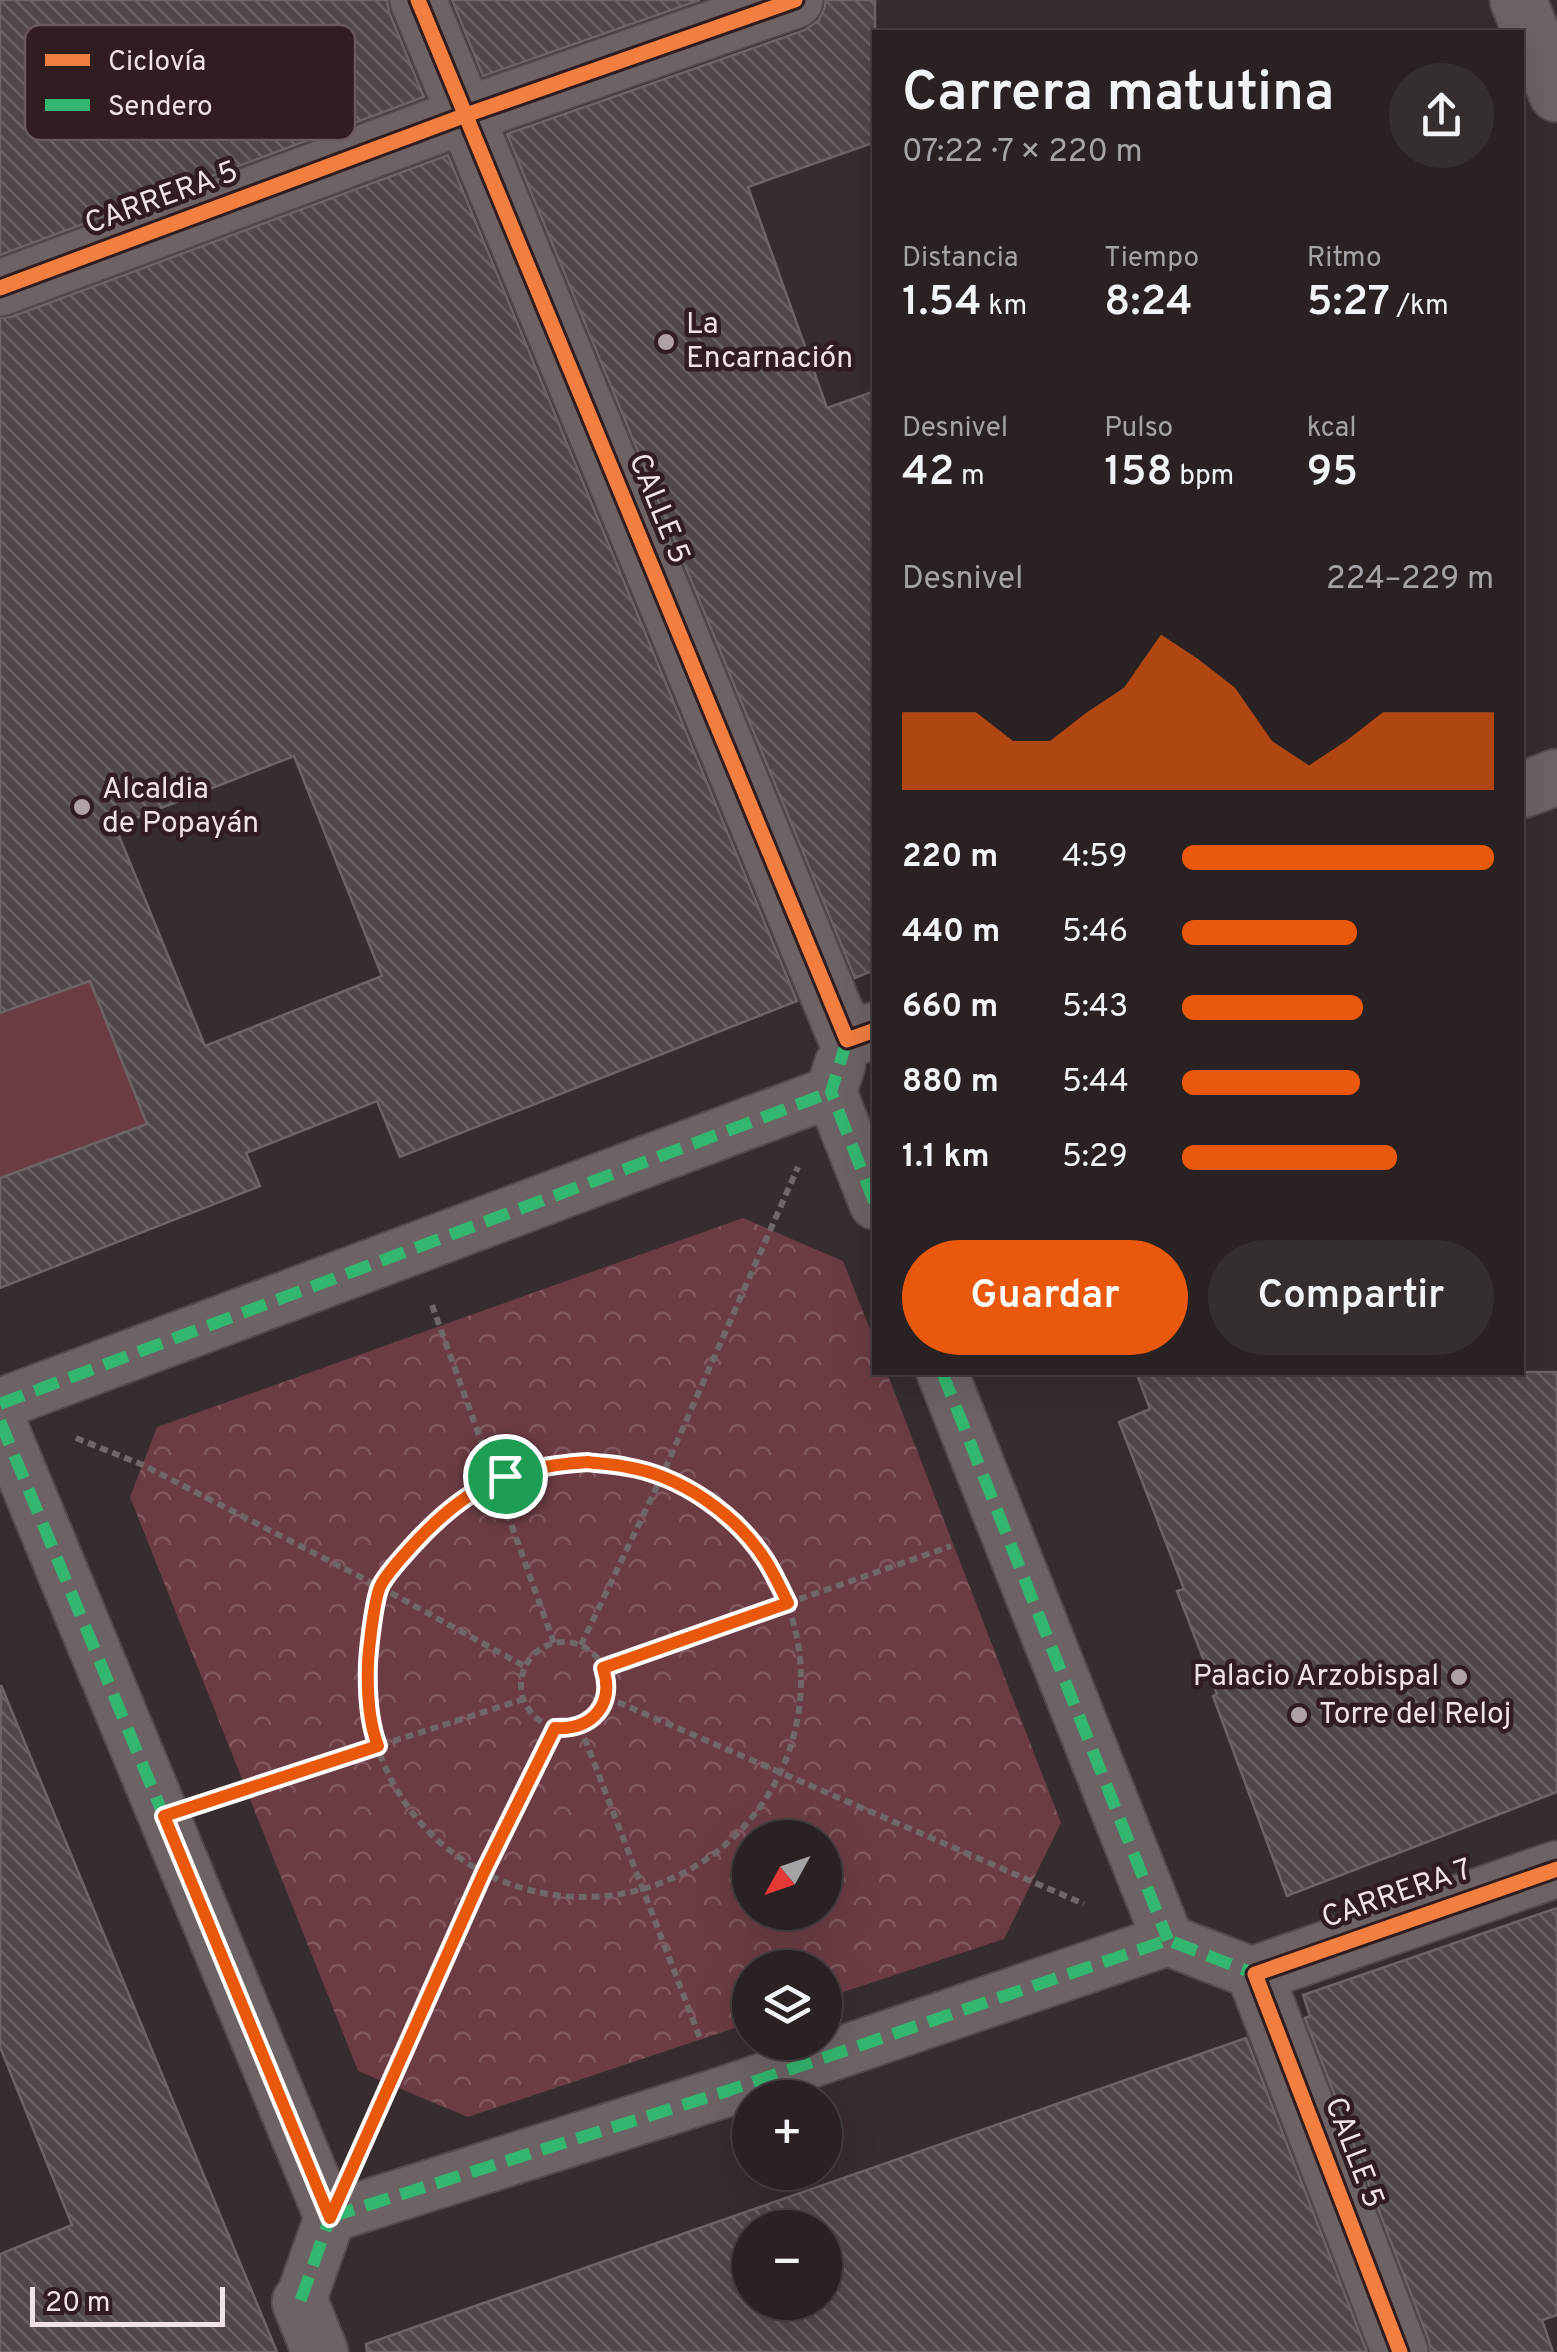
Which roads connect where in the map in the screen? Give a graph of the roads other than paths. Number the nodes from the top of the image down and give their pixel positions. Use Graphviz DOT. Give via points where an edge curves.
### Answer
graph roads {
  1 [pos="418,0"];
  2 [pos="795,0"];
  3 [pos="1518,0"];
  4 [pos="1557,94"];
  5 [pos="466,116"];
  6 [pos="0,288"];
  7 [pos="1557,778"];
  8 [pos="1524,789"];
  9 [pos="861,1035"];
  10 [pos="831,1092"];
  11 [pos="872,1196"];
  12 [pos="943,1375"];
  13 [pos="0,1404"];
  14 [pos="0,1421"];
  15 [pos="1557,1869"];
  16 [pos="1168,1940"];
  17 [pos="1255,1974"];
  18 [pos="330,2218"];
  19 [pos="300,2302"];
  20 [pos="320,2352"];
  21 [pos="1400,2352"];
  1 -- 5 [label="street, CALLE 5"];
  2 -- 5 [label="street, CARRERA 5"];
  3 -- 4 [label="street"];
  5 -- 6 [label="street, CARRERA 5"];
  5 -- 9 [label="street, CALLE 5"];
  7 -- 8 [label="street"];
  9 -- 10 [label="street"];
  10 -- 11 [label="street"];
  10 -- 13 [label="street"];
  12 -- 16 [label="street"];
  14 -- 18 [label="street"];
  15 -- 17 [label="street, CARRERA 7"];
  16 -- 17 [label="street"];
  16 -- 18 [label="street"];
  17 -- 21 [label="street, CALLE 5"];
  18 -- 19 [label="street"];
  19 -- 20 [label="street"];
}
